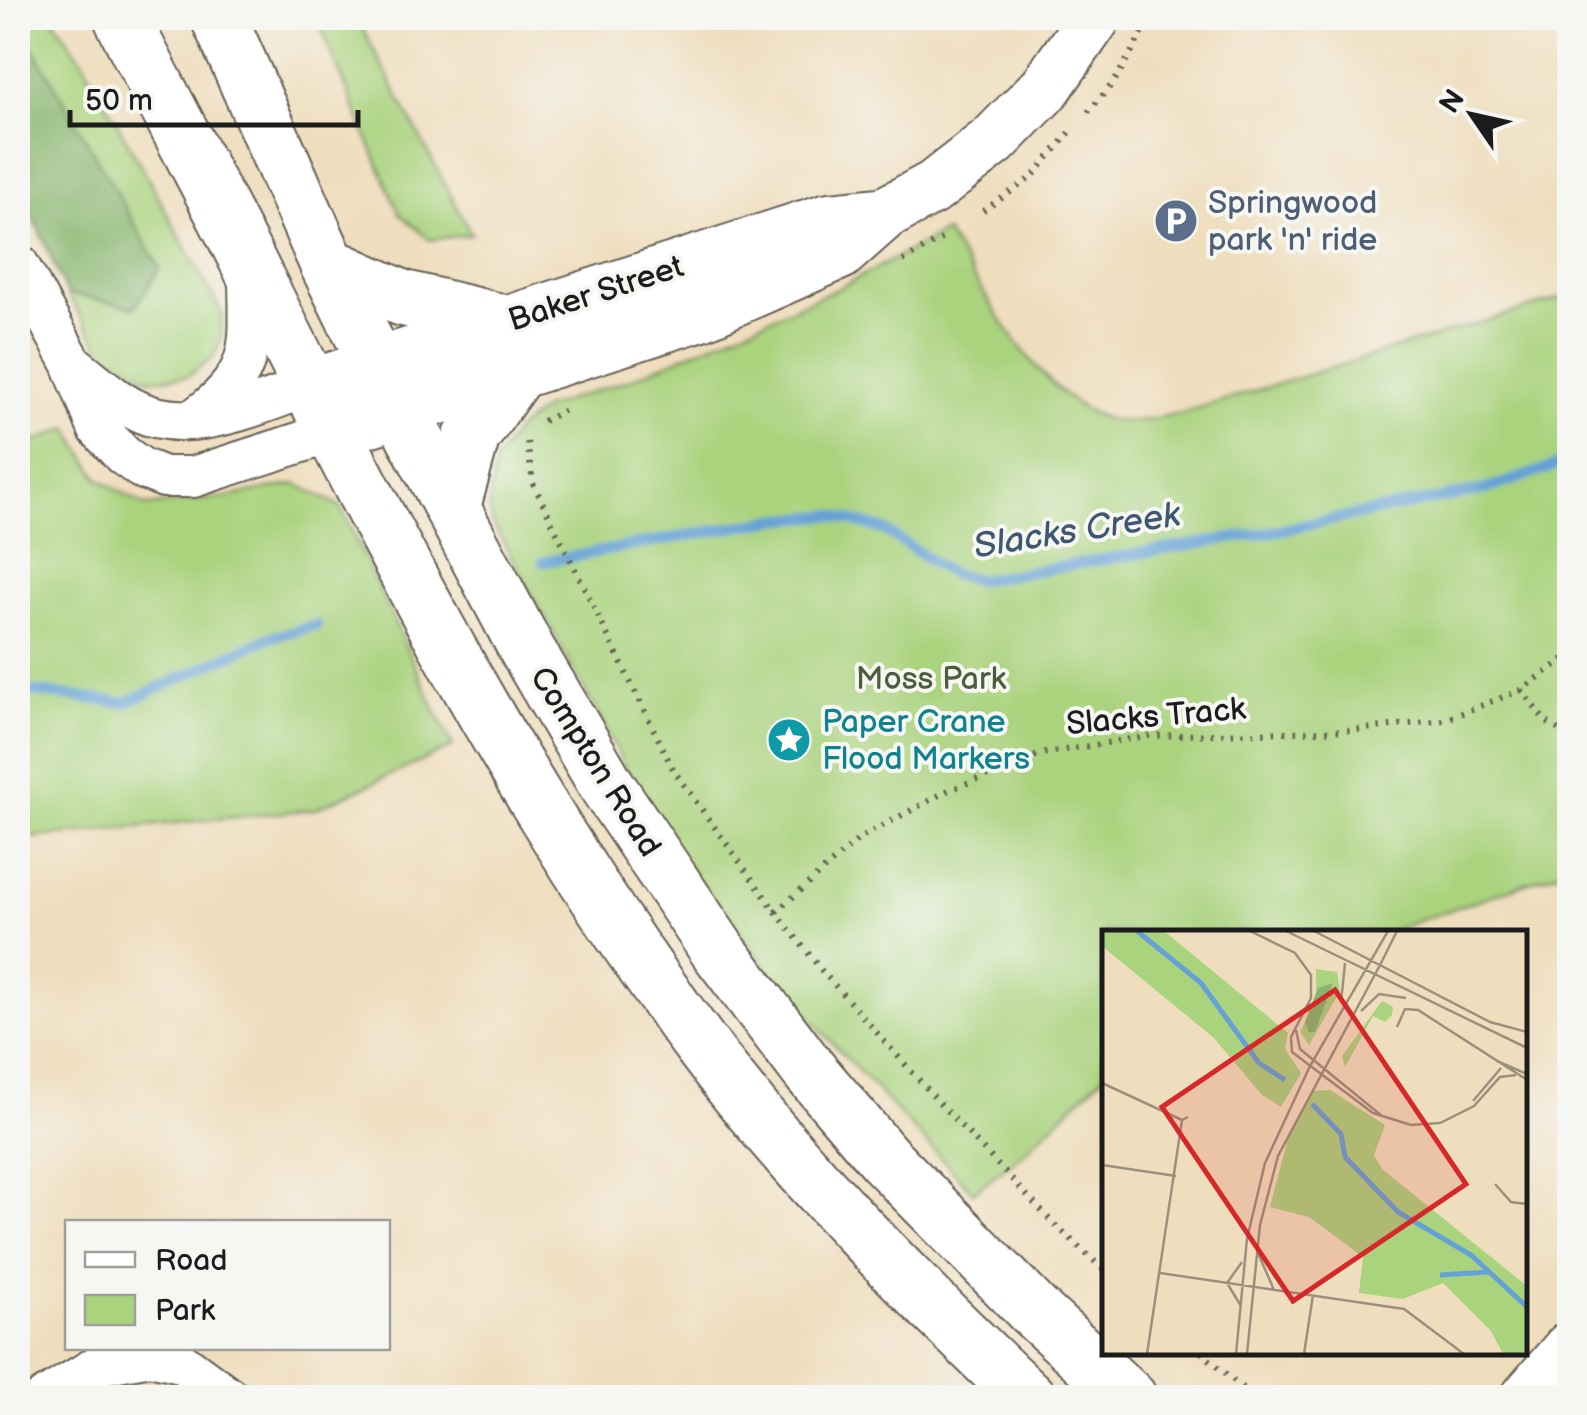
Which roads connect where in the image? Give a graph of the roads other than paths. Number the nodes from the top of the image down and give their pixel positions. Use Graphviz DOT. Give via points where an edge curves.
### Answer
graph roads {
  1 [pos="98,18"];
  2 [pos="122,18"];
  3 [pos="219,18"];
  4 [pos="1094,18"];
  5 [pos="152,78"];
  6 [pos="18,264"];
  7 [pos="249,264"];
  8 [pos="328,265"];
  9 [pos="511,347"];
  10 [pos="72,363"];
  11 [pos="389,388"];
  12 [pos="322,409"];
  13 [pos="190,420"];
  14 [pos="452,508"];
  15 [pos="1570,1348"];
  16 [pos="151,1351"];
  17 [pos="45,1398"];
  18 [pos="230,1398"];
  19 [pos="1028,1398"];
  20 [pos="1130,1398"];
  21 [pos="1527,1398"];
  1 -- 5 [label="main road"];
  2 -- 5 [label="main road"];
  3 -- 8 [label="main road, Compton Road"];
  4 -- 9 [label="street, Baker Street" via="1046,86 994,140 934,187 884,214 829,219"];
  5 -- 7 [label="main road"];
  6 -- 10 [label="street"];
  7 -- 12 [label="main road"];
  7 -- 13 [label="street" via="246,362 223,396"];
  8 -- 9 [label="main road"];
  8 -- 11 [label="main road, Compton Road"];
  9 -- 11 [label="street, Baker Street"];
  9 -- 14 [label="main road" via="472,436"];
  10 -- 12 [label="street" via="98,428 132,462 164,477 205,475"];
  10 -- 13 [label="street" via="136,410 162,420"];
  11 -- 12 [label="street, Baker Street"];
  11 -- 14 [label="main road, Compton Road"];
  12 -- 13 [label="street"];
  12 -- 19 [label="main road" via="486,718 646,968 828,1200"];
  14 -- 20 [label="main road, Compton Road" via="566,722 717,950 884,1158"];
  15 -- 21 [label="street"];
  16 -- 17 [label="street" via="102,1364"];
  16 -- 18 [label="street" via="180,1362"];
}
